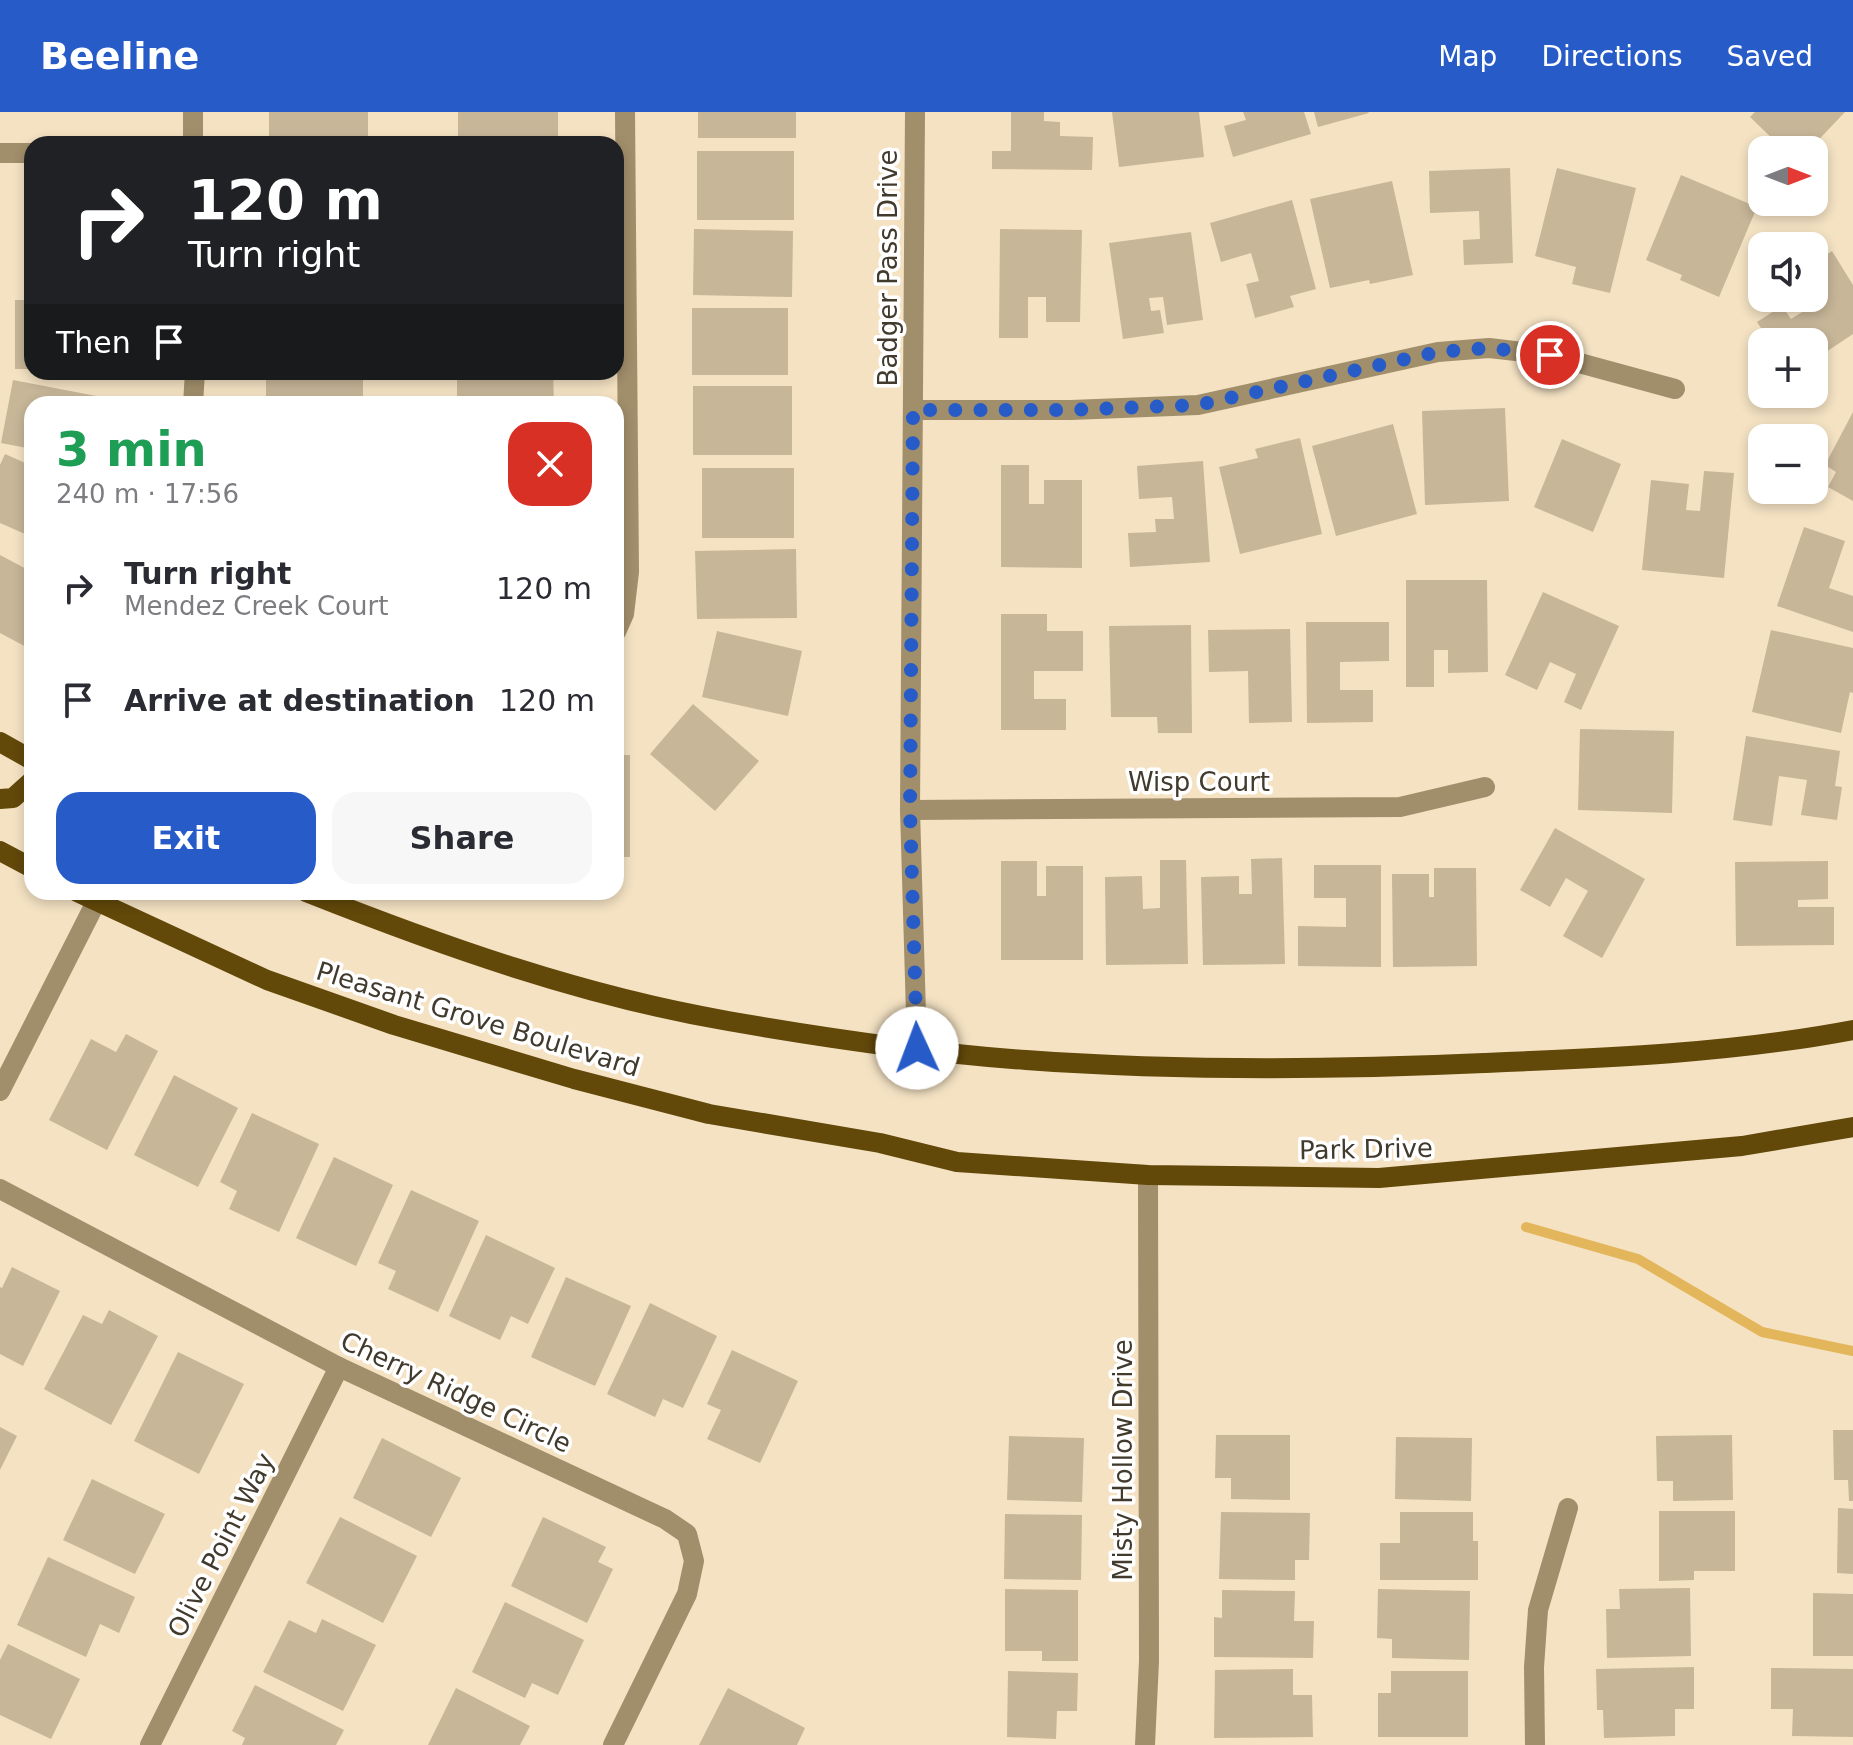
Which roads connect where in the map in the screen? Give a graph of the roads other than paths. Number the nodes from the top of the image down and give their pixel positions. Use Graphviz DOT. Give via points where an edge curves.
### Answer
graph roads {
  1 [pos="193,112"];
  2 [pos="625,112"];
  3 [pos="915,112"];
  4 [pos="193,136"];
  5 [pos="0,153"];
  6 [pos="24,153"];
  7 [pos="1675,389"];
  8 [pos="913,410"];
  9 [pos="624,614"];
  10 [pos="0,742"];
  11 [pos="24,756"];
  12 [pos="1485,787"];
  13 [pos="24,788"];
  14 [pos="0,799"];
  15 [pos="910,810"];
  16 [pos="0,851"];
  17 [pos="24,864"];
  18 [pos="92,900"];
  19 [pos="326,900"];
  20 [pos="96,902"];
  21 [pos="1853,1030"];
  22 [pos="917,1048"];
  23 [pos="0,1091"];
  24 [pos="1853,1127"];
  25 [pos="880,1143"];
  26 [pos="1148,1175"];
  27 [pos="0,1189"];
  28 [pos="339,1367"];
  29 [pos="1568,1508"];
  30 [pos="150,1745"];
  31 [pos="613,1745"];
  32 [pos="1145,1745"];
  33 [pos="1535,1745"];
  1 -- 4 [label="street"];
  2 -- 9 [label="street" via="629,572"];
  3 -- 8 [label="street, Badger Pass Drive"];
  5 -- 6 [label="street"];
  7 -- 8 [label="street" via="1550,355 1489,348 1438,352 1198,405"];
  8 -- 15 [label="street, Badger Pass Drive"];
  10 -- 11 [label="main road"];
  12 -- 15 [label="street, Wisp Court" via="1400,807"];
  13 -- 14 [label="main road" via="13,798"];
  15 -- 22 [label="street, Badger Pass Drive"];
  16 -- 17 [label="main road"];
  18 -- 20 [label="main road, Pleasant Grove Boulevard"];
  19 -- 22 [label="main road" via="418,937 592,990 725,1020"];
  20 -- 23 [label="street"];
  20 -- 25 [label="main road, Pleasant Grove Boulevard" via="267,980 394,1025 709,1114"];
  21 -- 22 [label="main road" via="1791,1042 1374,1068 1134,1066"];
  24 -- 26 [label="main road, Park Drive" via="1742,1146 1379,1178"];
  25 -- 26 [label="main road, Park Drive" via="957,1162"];
  26 -- 32 [label="street, Misty Hollow Drive"];
  27 -- 28 [label="street, Cherry Ridge Circle"];
  28 -- 30 [label="street, Olive Point Way"];
  28 -- 31 [label="street, Cherry Ridge Circle" via="665,1519 687,1534 694,1561 687,1594"];
  29 -- 33 [label="street" via="1538,1610"];
}
